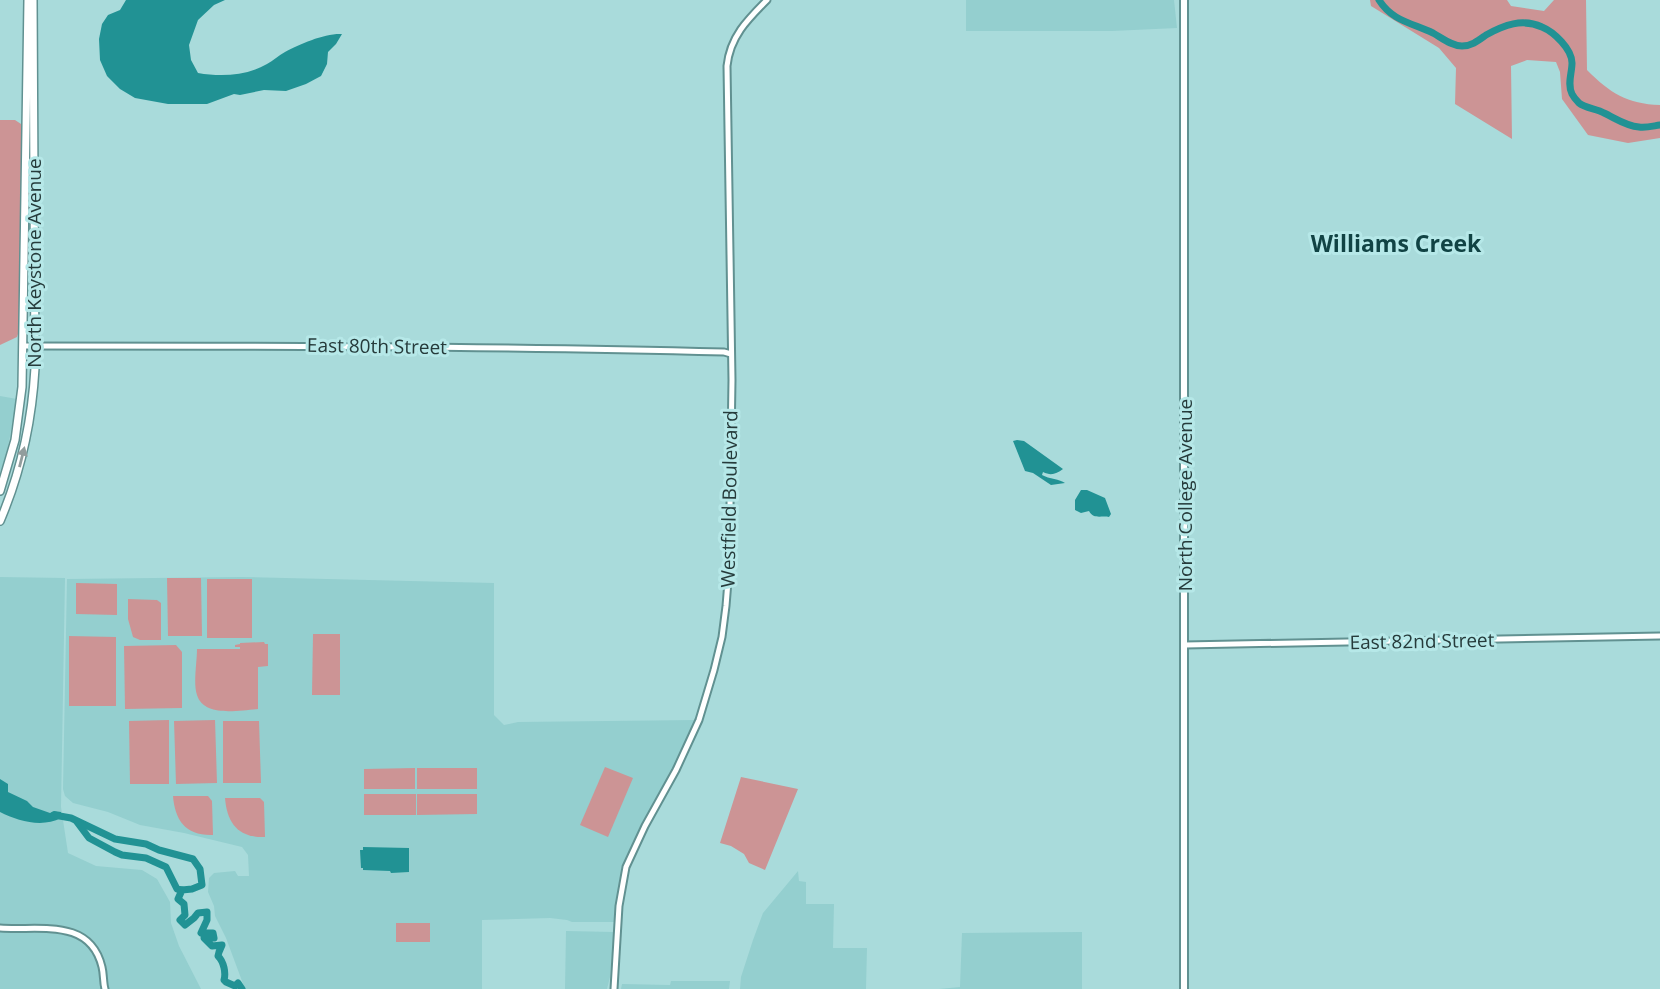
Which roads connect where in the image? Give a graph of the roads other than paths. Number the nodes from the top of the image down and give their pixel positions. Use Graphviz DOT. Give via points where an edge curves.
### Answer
graph roads {
  1 [pos="31,0"];
  2 [pos="767,0"];
  3 [pos="1184,0"];
  4 [pos="23,346"];
  5 [pos="34,346"];
  6 [pos="731,354"];
  7 [pos="0,491"];
  8 [pos="0,521"];
  9 [pos="1660,636"];
  10 [pos="1185,645"];
  11 [pos="0,928"];
  12 [pos="104,988"];
  13 [pos="614,989"];
  14 [pos="1184,989"];
  1 -- 4 [label="main road, North Keystone Avenue"];
  1 -- 5 [label="main road, North Keystone Avenue"];
  2 -- 6 [label="street, Westfield Boulevard" via="737,33 727,66"];
  3 -- 10 [label="main road, North College Avenue"];
  4 -- 5 [label="street, East 80th Street"];
  4 -- 7 [label="main road, North Keystone Avenue" via="17,429"];
  5 -- 6 [label="street, East 80th Street" via="450,347"];
  8 -- 5 [label="main road, North Keystone Avenue, one-way" via="26,443"];
  6 -- 13 [label="street, Westfield Boulevard" via="728,579 721,639 695,730 626,867 618,906"];
  9 -- 10 [label="street, East 82nd Street"];
  10 -- 14 [label="main road, North College Avenue"];
  11 -- 12 [label="street" via="55,928 78,935 100,959"];
}
